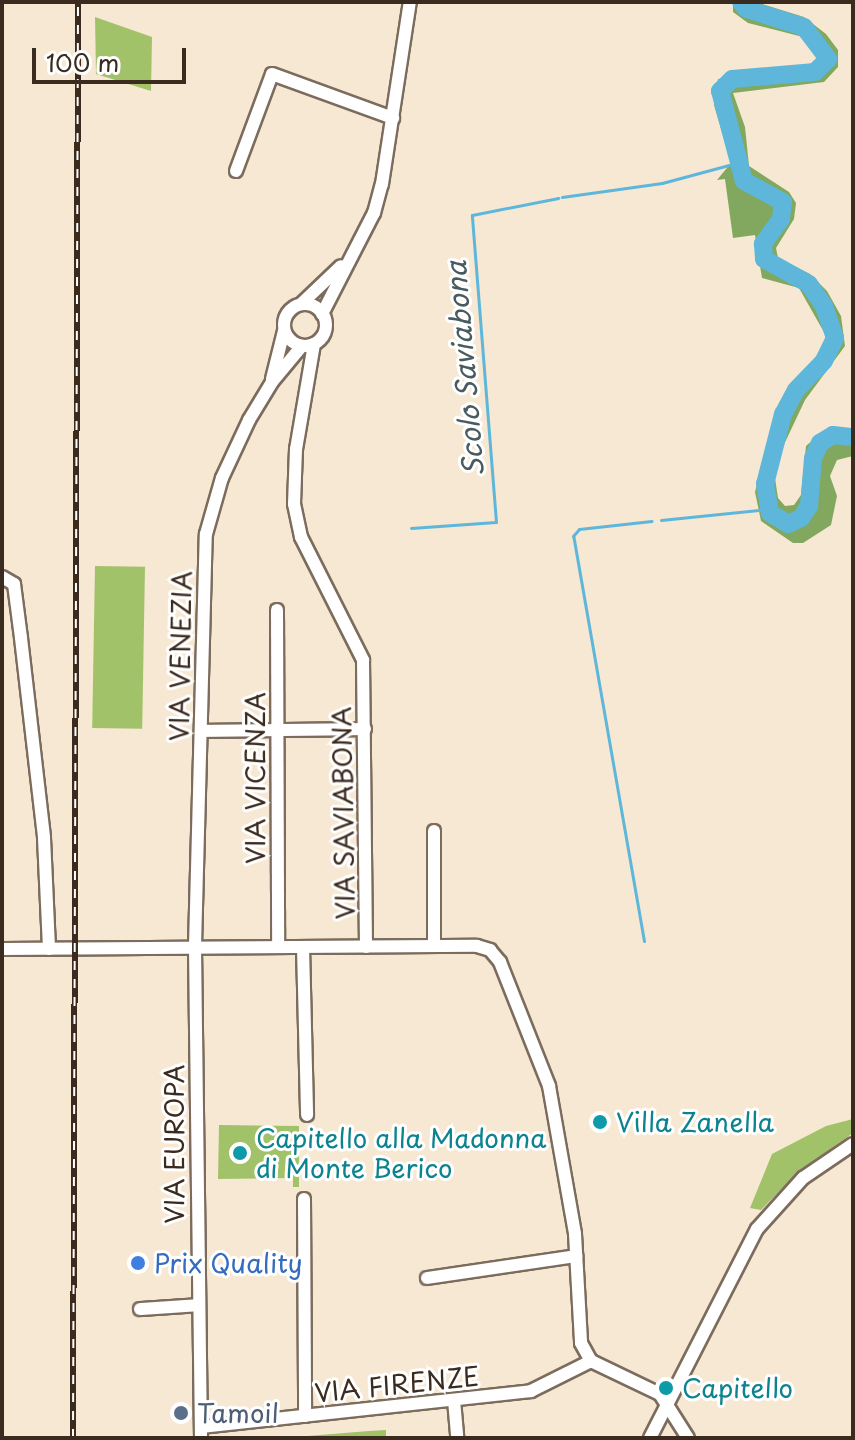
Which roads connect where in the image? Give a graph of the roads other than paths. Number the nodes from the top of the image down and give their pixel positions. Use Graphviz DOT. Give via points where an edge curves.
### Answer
graph roads {
  1 [pos="410,2"];
  2 [pos="393,118"];
  3 [pos="236,171"];
  4 [pos="349,259"];
  5 [pos="301,304"];
  6 [pos="322,314"];
  7 [pos="284,331"];
  8 [pos="308,346"];
  9 [pos="272,382"];
  10 [pos="2,577"];
  11 [pos="277,610"];
  12 [pos="277,729"];
  13 [pos="365,729"];
  14 [pos="201,731"];
  15 [pos="434,831"];
  16 [pos="195,946"];
  17 [pos="278,946"];
  18 [pos="434,946"];
  19 [pos="303,947"];
  20 [pos="366,947"];
  21 [pos="2,949"];
  22 [pos="49,949"];
  23 [pos="307,1115"];
  24 [pos="853,1144"];
  25 [pos="304,1199"];
  26 [pos="576,1256"];
  27 [pos="427,1278"];
  28 [pos="198,1305"];
  29 [pos="140,1309"];
  30 [pos="591,1361"];
  31 [pos="454,1400"];
  32 [pos="667,1400"];
  33 [pos="305,1416"];
  34 [pos="201,1432"];
  35 [pos="457,1438"];
  36 [pos="650,1438"];
  37 [pos="688,1438"];
  1 -- 2 [label="street"];
  2 -- 3 [label="street" via="272,74"];
  2 -- 4 [label="street" via="374,213"];
  4 -- 5 [label="street"];
  4 -- 6 [label="street"];
  5 -- 6 [label="street"];
  5 -- 7 [label="street" via="289,311"];
  6 -- 8 [label="street, VIA SAVIABONA" via="326,329"];
  7 -- 8 [label="street"];
  7 -- 9 [label="street, VIA VENEZIA"];
  8 -- 9 [label="street, VIA VENEZIA"];
  8 -- 13 [label="street, VIA SAVIABONA" via="294,504 301,537 363,660"];
  9 -- 14 [label="street, VIA VENEZIA" via="222,478 206,534"];
  10 -- 22 [label="street" via="14,584 21,638 44,838"];
  11 -- 12 [label="street, VIA VICENZA"];
  12 -- 13 [label="street"];
  12 -- 14 [label="street"];
  12 -- 17 [label="street, VIA VICENZA"];
  13 -- 20 [label="street, VIA SAVIABONA"];
  14 -- 16 [label="street, VIA VENEZIA"];
  15 -- 18 [label="street"];
  16 -- 17 [label="street"];
  16 -- 22 [label="street"];
  16 -- 28 [label="street, VIA EUROPA"];
  17 -- 19 [label="street"];
  18 -- 20 [label="street, VIA SAVIABONA"];
  18 -- 26 [label="street, VIA SAVIABONA" via="477,946 490,950 500,962 549,1086"];
  19 -- 20 [label="street"];
  19 -- 23 [label="street"];
  21 -- 22 [label="street"];
  24 -- 32 [label="street" via="803,1178 757,1229"];
  25 -- 33 [label="street"];
  26 -- 27 [label="street"];
  26 -- 30 [label="street, VIA SAVIABONA" via="581,1343"];
  28 -- 29 [label="street"];
  28 -- 34 [label="street, VIA EUROPA"];
  30 -- 31 [label="street, VIA FIRENZE" via="531,1391"];
  30 -- 32 [label="street"];
  31 -- 33 [label="street, VIA FIRENZE"];
  31 -- 35 [label="street, VIA FIRENZE"];
  32 -- 36 [label="street"];
  32 -- 37 [label="street"];
  33 -- 34 [label="street, VIA FIRENZE"];
}
